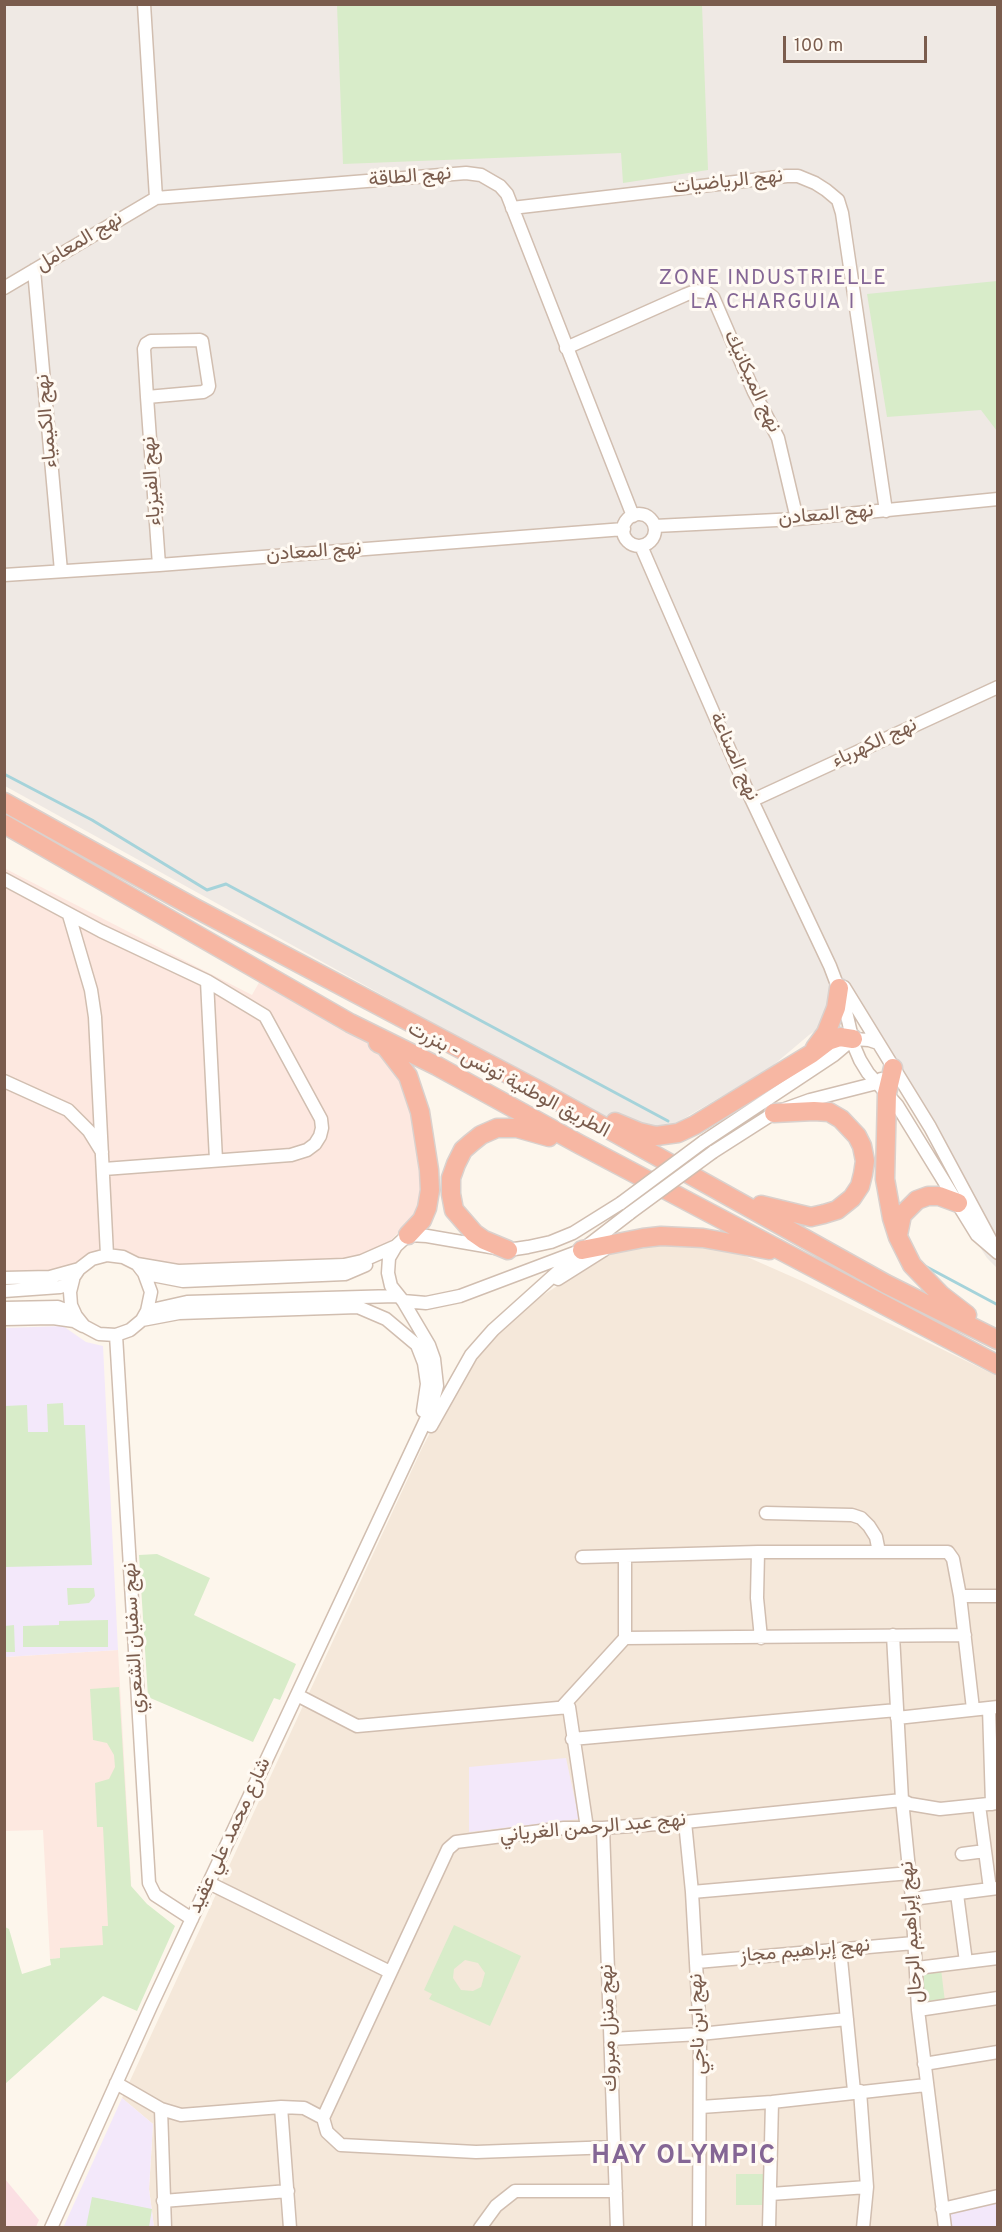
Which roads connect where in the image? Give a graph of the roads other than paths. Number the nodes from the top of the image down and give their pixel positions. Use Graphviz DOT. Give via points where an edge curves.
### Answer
graph roads {
  1 [pos="144,4"];
  2 [pos="156,198"];
  3 [pos="512,208"];
  4 [pos="34,270"];
  5 [pos="4,288"];
  6 [pos="566,348"];
  7 [pos="147,397"];
  8 [pos="998,499"];
  9 [pos="886,511"];
  10 [pos="633,516"];
  11 [pos="797,519"];
  12 [pos="654,526"];
  13 [pos="624,529"];
  14 [pos="641,546"];
  15 [pos="159,565"];
  16 [pos="61,571"];
  17 [pos="4,575"];
  18 [pos="998,687"];
  19 [pos="753,800"];
  20 [pos="4,802"];
  21 [pos="4,825"];
  22 [pos="4,879"];
  23 [pos="69,915"];
  24 [pos="831,966"];
  25 [pos="207,981"];
  26 [pos="839,988"];
  27 [pos="350,1023"];
  28 [pos="853,1039"];
  29 [pos="878,1043"];
  30 [pos="811,1054"];
  31 [pos="890,1064"];
  32 [pos="4,1081"];
  33 [pos="882,1088"];
  34 [pos="540,1091"];
  35 [pos="774,1113"];
  36 [pos="579,1144"];
  37 [pos="103,1154"];
  38 [pos="216,1161"];
  39 [pos="104,1169"];
  40 [pos="725,1193"];
  41 [pos="958,1203"];
  42 [pos="898,1237"];
  43 [pos="402,1241"];
  44 [pos="613,1244"];
  45 [pos="508,1250"];
  46 [pos="582,1250"];
  47 [pos="998,1253"];
  48 [pos="784,1254"];
  49 [pos="107,1255"];
  50 [pos="140,1269"];
  51 [pos="76,1274"];
  52 [pos="4,1278"];
  53 [pos="4,1291"];
  54 [pos="400,1299"];
  55 [pos="521,1302"];
  56 [pos="4,1308"];
  57 [pos="145,1315"];
  58 [pos="4,1319"];
  59 [pos="80,1321"];
  60 [pos="116,1335"];
  61 [pos="998,1339"];
  62 [pos="998,1365"];
  63 [pos="422,1425"];
  64 [pos="415,1446"];
  65 [pos="766,1513"];
  66 [pos="758,1552"];
  67 [pos="879,1552"];
  68 [pos="582,1557"];
  69 [pos="625,1557"];
  70 [pos="960,1596"];
  71 [pos="998,1596"];
  72 [pos="893,1635"];
  73 [pos="965,1635"];
  74 [pos="625,1638"];
  75 [pos="761,1638"];
  76 [pos="297,1695"];
  77 [pos="562,1707"];
  78 [pos="993,1708"];
  79 [pos="974,1709"];
  80 [pos="897,1714"];
  81 [pos="572,1739"];
  82 [pos="902,1800"];
  83 [pos="995,1804"];
  84 [pos="979,1805"];
  85 [pos="685,1822"];
  86 [pos="587,1828"];
  87 [pos="603,1828"];
  88 [pos="985,1851"];
  89 [pos="962,1854"];
  90 [pos="910,1873"];
  91 [pos="209,1883"];
  92 [pos="994,1888"];
  93 [pos="692,1892"];
  94 [pos="957,1894"];
  95 [pos="912,1899"];
  96 [pos="192,1918"];
  97 [pos="914,1943"];
  98 [pos="840,1949"];
  99 [pos="998,1958"];
  100 [pos="697,1962"];
  101 [pos="966,1962"];
  102 [pos="917,1968"];
  103 [pos="390,1972"];
  104 [pos="998,1998"];
  105 [pos="918,2010"];
  106 [pos="847,2019"];
  107 [pos="700,2034"];
  108 [pos="610,2039"];
  109 [pos="998,2052"];
  110 [pos="924,2064"];
  111 [pos="116,2083"];
  112 [pos="926,2085"];
  113 [pos="857,2091"];
  114 [pos="771,2102"];
  115 [pos="281,2107"];
  116 [pos="701,2107"];
  117 [pos="161,2109"];
  118 [pos="323,2118"];
  119 [pos="614,2147"];
  120 [pos="867,2187"];
  121 [pos="288,2191"];
  122 [pos="616,2191"];
  123 [pos="771,2194"];
  124 [pos="998,2196"];
  125 [pos="163,2202"];
  126 [pos="942,2209"];
  127 [pos="51,2228"];
  128 [pos="165,2228"];
  129 [pos="290,2228"];
  130 [pos="480,2228"];
  131 [pos="617,2228"];
  132 [pos="699,2228"];
  133 [pos="769,2228"];
  134 [pos="863,2228"];
  135 [pos="945,2228"];
  1 -- 2 [label="street"];
  2 -- 3 [label="street, نهج الطاقة" via="466,173 481,175 500,186"];
  2 -- 4 [label="street, نهج المعامل"];
  3 -- 6 [label="street, نهج الطاقة"];
  3 -- 9 [label="street, نهج الرياضيات" via="787,176 798,176 826,190 838,200 842,213"];
  4 -- 5 [label="street, نهج المعامل"];
  4 -- 16 [label="street, نهج الكيمياء"];
  6 -- 10 [label="street, نهج الطاقة"];
  6 -- 11 [label="street, نهج الميكانيك" via="685,294 706,292 713,297 778,438"];
  7 -- 7 [label="street, نهج الفيزياء" via="146,344 202,341 208,389"];
  7 -- 15 [label="street, نهج الفيزياء"];
  8 -- 9 [label="street, نهج المعادن"];
  9 -- 11 [label="street, نهج المعادن"];
  10 -- 12 [label="street" via="646,516"];
  10 -- 13 [label="street"];
  11 -- 12 [label="street, نهج المعادن"];
  12 -- 14 [label="street" via="651,541"];
  13 -- 14 [label="street" via="626,539"];
  13 -- 15 [label="street, نهج المعادن"];
  14 -- 19 [label="street, نهج الصناعة"];
  15 -- 16 [label="street, نهج المعادن"];
  16 -- 17 [label="street, نهج المعادن"];
  18 -- 19 [label="street, نهج الكهرباء"];
  19 -- 24 [label="street, نهج الصناعة"];
  20 -- 34 [label="highway, الطريق الوطنية تونس - بنزرت"];
  21 -- 27 [label="highway, الطريق الوطنية تونس - بنزرت"];
  22 -- 23 [label="street"];
  23 -- 25 [label="street"];
  23 -- 37 [label="street" via="95,1017"];
  24 -- 26 [label="street, نهج الصناعة"];
  24 -- 29 [label="street, نهج الصناعة"];
  25 -- 38 [label="street"];
  25 -- 38 [label="street" via="269,1020 321,1119 322,1128 315,1144 291,1155"];
  26 -- 28 [label="street, نهج الصناعة"];
  26 -- 30 [label="highway" via="826,1033"];
  27 -- 36 [label="highway, الطريق الوطنية تونس - بنزرت"];
  27 -- 43 [label="highway" via="385,1046 398,1062 408,1076 420,1112 430,1190 422,1220"];
  28 -- 29 [label="street"];
  28 -- 30 [label="highway" via="834,1038"];
  28 -- 33 [label="street, نهج الصناعة" via="863,1066"];
  28 -- 45 [label="street, bridge" via="573,1233 551,1242"];
  29 -- 31 [label="street, نهج الصناعة"];
  30 -- 34 [label="highway" via="695,1125 664,1135 639,1132"];
  31 -- 33 [label="highway"];
  31 -- 47 [label="street, نهج الصناعة" via="930,1127"];
  32 -- 37 [label="street" via="68,1110 90,1131"];
  33 -- 35 [label="street" via="810,1100"];
  33 -- 41 [label="street, نهج الصناعة" via="916,1133"];
  33 -- 42 [label="highway" via="885,1179"];
  34 -- 40 [label="highway, الطريق الوطنية تونس - بنزرت"];
  35 -- 40 [label="highway" via="829,1112 841,1119 862,1146 865,1161 860,1186 837,1210 811,1217"];
  35 -- 46 [label="street, bridge" via="713,1152"];
  36 -- 45 [label="highway" via="517,1128 497,1128 463,1150 451,1178 454,1210 474,1233"];
  36 -- 48 [label="highway, الطريق الوطنية تونس - بنزرت"];
  37 -- 39 [label="street"];
  38 -- 39 [label="street"];
  39 -- 49 [label="street"];
  40 -- 61 [label="highway, الطريق الوطنية تونس - بنزرت" via="886,1284"];
  41 -- 42 [label="highway" via="939,1196 917,1200 902,1215"];
  41 -- 47 [label="street, نهج الصناعة" via="977,1235"];
  42 -- 61 [label="highway" via="921,1276"];
  43 -- 45 [label="street" via="427,1236"];
  43 -- 50 [label="street" via="376,1256 344,1265"];
  43 -- 54 [label="street" via="389,1258 388,1273"];
  44 -- 46 [label="highway"];
  44 -- 48 [label="highway" via="661,1236 703,1238"];
  44 -- 55 [label="street"];
  46 -- 54 [label="street" via="460,1296 426,1303"];
  46 -- 55 [label="street"];
  48 -- 62 [label="highway, الطريق الوطنية تونس - بنزرت"];
  49 -- 50 [label="street" via="123,1257"];
  49 -- 51 [label="street" via="92,1259"];
  50 -- 57 [label="street" via="150,1292"];
  51 -- 52 [label="street"];
  51 -- 53 [label="street" via="60,1287"];
  51 -- 59 [label="street" via="70,1298"];
  54 -- 57 [label="street" via="187,1302"];
  54 -- 63 [label="street" via="434,1359 437,1386"];
  55 -- 64 [label="street" via="471,1355 427,1434"];
  56 -- 59 [label="street" via="58,1308"];
  57 -- 60 [label="street" via="130,1330"];
  57 -- 63 [label="street" via="352,1306 367,1310 399,1327 417,1345 427,1384"];
  58 -- 59 [label="street"];
  59 -- 60 [label="street" via="99,1334"];
  60 -- 96 [label="street, نهج سفيان الشعري" via="149,1883 155,1894"];
  63 -- 64 [label="street"];
  64 -- 76 [label="street, شارع محمد علي عقيد"];
  65 -- 67 [label="street" via="861,1518 876,1537"];
  66 -- 67 [label="street"];
  66 -- 69 [label="street"];
  66 -- 75 [label="street"];
  67 -- 70 [label="street" via="948,1552"];
  68 -- 69 [label="street"];
  69 -- 74 [label="street"];
  70 -- 71 [label="street"];
  70 -- 73 [label="street"];
  72 -- 73 [label="street"];
  72 -- 75 [label="street"];
  72 -- 80 [label="street, نهج إبراهيم الرحال"];
  73 -- 79 [label="street"];
  74 -- 75 [label="street"];
  74 -- 77 [label="street"];
  76 -- 77 [label="street" via="357,1726"];
  76 -- 91 [label="street, شارع محمد علي عقيد"];
  77 -- 81 [label="street" via="569,1707"];
  78 -- 79 [label="street"];
  78 -- 83 [label="street"];
  79 -- 80 [label="street"];
  80 -- 81 [label="street"];
  80 -- 82 [label="street, نهج إبراهيم الرحال"];
  81 -- 86 [label="street"];
  82 -- 84 [label="street, نهج عبد الرحمن الغرياني" via="940,1809"];
  82 -- 85 [label="street, نهج عبد الرحمن الغرياني"];
  82 -- 90 [label="street, نهج إبراهيم الرحال"];
  83 -- 84 [label="street, نهج عبد الرحمن الغرياني"];
  84 -- 88 [label="street"];
  85 -- 87 [label="street, نهج عبد الرحمن الغرياني"];
  85 -- 93 [label="street, نهج ابن ناجي"];
  86 -- 87 [label="street, نهج عبد الرحمن الغرياني"];
  86 -- 103 [label="street, نهج عبد الرحمن الغرياني" via="456,1842 448,1849"];
  87 -- 108 [label="street, نهج منزل مبروك"];
  88 -- 89 [label="street"];
  88 -- 92 [label="street"];
  90 -- 93 [label="street"];
  90 -- 95 [label="street, نهج إبراهيم الرحال"];
  91 -- 96 [label="street, شارع محمد علي عقيد"];
  91 -- 103 [label="street"];
  92 -- 94 [label="street"];
  93 -- 100 [label="street, نهج ابن ناجي"];
  94 -- 95 [label="street"];
  94 -- 101 [label="street"];
  95 -- 97 [label="street, نهج إبراهيم الرحال"];
  96 -- 111 [label="street, شارع محمد علي عقيد"];
  97 -- 98 [label="street, نهج إبراهيم مجاز"];
  97 -- 102 [label="street, نهج إبراهيم الرحال"];
  98 -- 100 [label="street, نهج إبراهيم مجاز"];
  98 -- 106 [label="street"];
  99 -- 101 [label="street"];
  100 -- 107 [label="street, نهج ابن ناجي"];
  101 -- 102 [label="street"];
  102 -- 105 [label="street, نهج إبراهيم الرحال"];
  103 -- 118 [label="street, نهج عبد الرحمن الغرياني"];
  104 -- 105 [label="street"];
  105 -- 110 [label="street, نهج إبراهيم الرحال"];
  106 -- 107 [label="street"];
  106 -- 113 [label="street"];
  107 -- 108 [label="street"];
  107 -- 116 [label="street, نهج ابن ناجي"];
  108 -- 119 [label="street, نهج منزل مبروك"];
  109 -- 110 [label="street"];
  110 -- 112 [label="street, نهج إبراهيم الرحال"];
  111 -- 117 [label="street"];
  111 -- 127 [label="street, شارع محمد علي عقيد"];
  112 -- 113 [label="street"];
  112 -- 126 [label="street, نهج إبراهيم الرحال"];
  113 -- 114 [label="street"];
  113 -- 120 [label="street"];
  114 -- 116 [label="street"];
  114 -- 123 [label="street"];
  115 -- 117 [label="street" via="181,2115"];
  115 -- 118 [label="street" via="304,2108"];
  115 -- 121 [label="street"];
  116 -- 132 [label="street, نهج ابن ناجي"];
  117 -- 125 [label="street"];
  118 -- 119 [label="street" via="327,2132 341,2145 476,2151"];
  119 -- 122 [label="street, نهج منزل مبروك"];
  120 -- 123 [label="street"];
  120 -- 134 [label="street"];
  121 -- 125 [label="street"];
  121 -- 129 [label="street"];
  122 -- 130 [label="street" via="515,2191 496,2205"];
  122 -- 131 [label="street, نهج منزل مبروك"];
  123 -- 133 [label="street"];
  124 -- 126 [label="street"];
  125 -- 128 [label="street"];
  126 -- 135 [label="street, نهج إبراهيم الرحال"];
}
